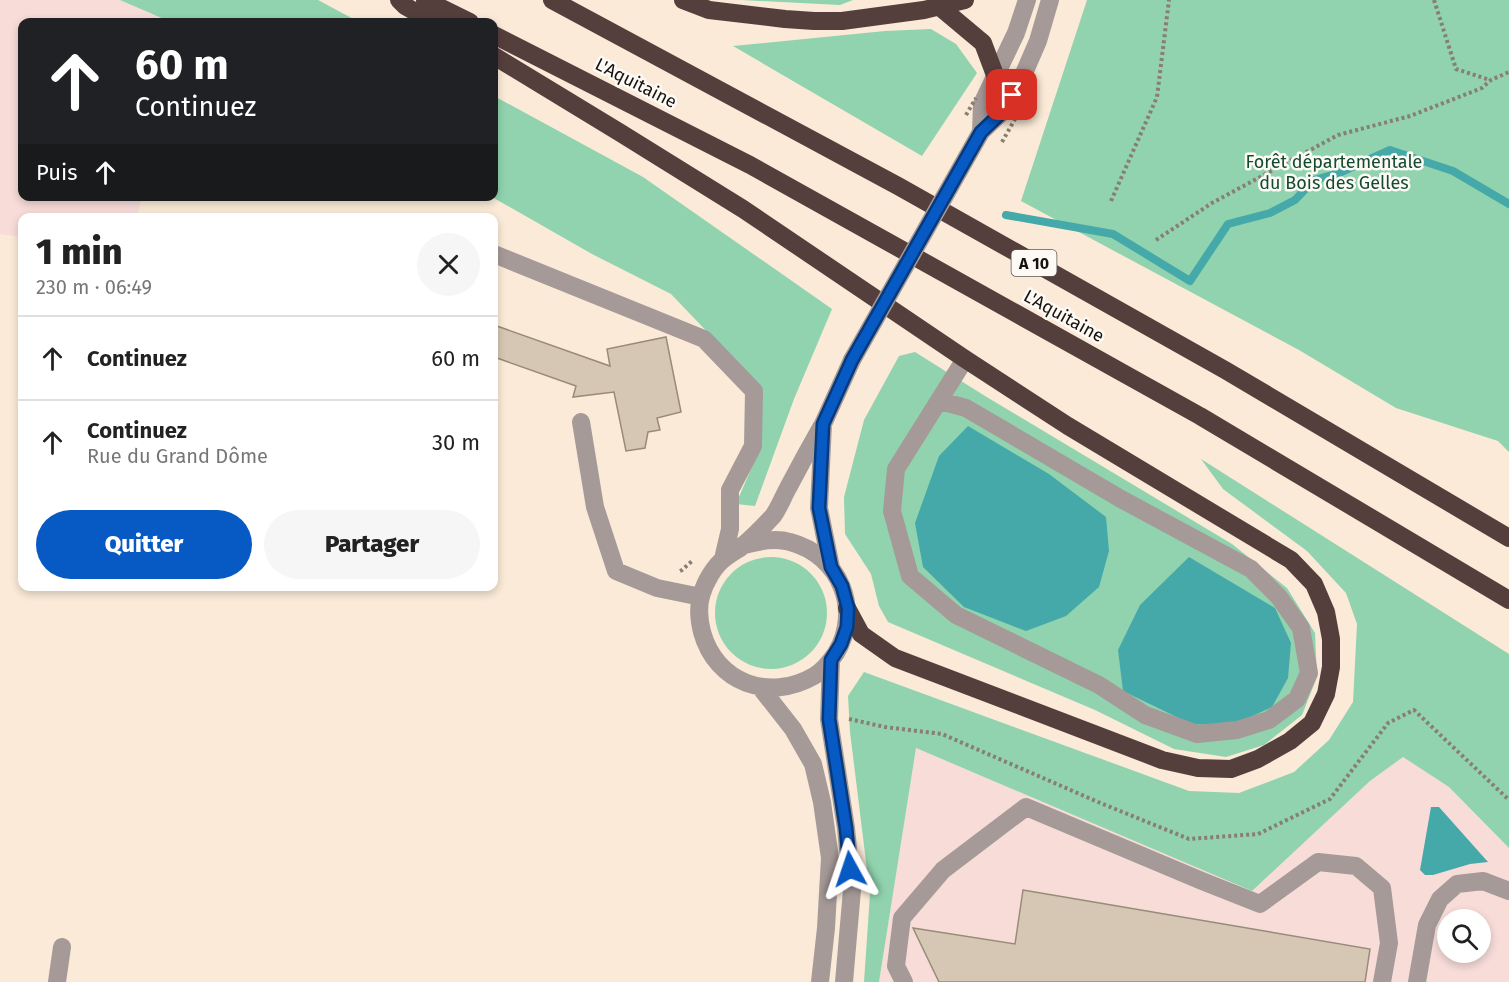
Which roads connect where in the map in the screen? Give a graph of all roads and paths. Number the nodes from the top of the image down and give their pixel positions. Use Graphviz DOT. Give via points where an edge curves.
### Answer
graph roads {
  1 [pos="399,0"];
  2 [pos="426,0"];
  3 [pos="552,0"];
  4 [pos="683,0"];
  5 [pos="965,0"];
  6 [pos="1027,0"];
  7 [pos="1050,0"];
  8 [pos="1169,0"];
  9 [pos="1434,0"];
  10 [pos="940,7"];
  11 [pos="427,18"];
  12 [pos="462,18"];
  13 [pos="498,36"];
  14 [pos="498,58"];
  15 [pos="1509,72"];
  16 [pos="994,75"];
  17 [pos="1491,80"];
  18 [pos="1001,113"];
  19 [pos="981,132"];
  20 [pos="1111,201"];
  21 [pos="1156,240"];
  22 [pos="498,256"];
  23 [pos="965,359"];
  24 [pos="940,401"];
  25 [pos="581,422"];
  26 [pos="823,424"];
  27 [pos="1509,538"];
  28 [pos="741,546"];
  29 [pos="723,559"];
  30 [pos="831,567"];
  31 [pos="701,597"];
  32 [pos="1509,600"];
  33 [pos="848,608"];
  34 [pos="831,660"];
  35 [pos="760,687"];
  36 [pos="1509,891"];
  37 [pos="62,947"];
  38 [pos="57,982"];
  39 [pos="820,982"];
  40 [pos="844,982"];
  41 [pos="904,982"];
  42 [pos="1382,982"];
  43 [pos="1417,982"];
  1 -- 11 [label="highway"];
  2 -- 12 [label="highway"];
  3 -- 27 [label="highway, L'Aquitaine / A 10" via="898,186 1225,370"];
  4 -- 10 [label="highway" via="709,10 814,21 842,21"];
  5 -- 10 [label="highway"];
  6 -- 16 [label="street" via="1016,33"];
  7 -- 18 [label="street" via="1022,78"];
  8 -- 20 [label="path" via="1157,97"];
  9 -- 17 [label="path" via="1456,69"];
  10 -- 16 [label="highway" via="983,43"];
  13 -- 32 [label="highway, L'Aquitaine" via="750,165 1200,416"];
  14 -- 23 [label="highway" via="743,209"];
  15 -- 17 [label="path"];
  16 -- 18 [label="street" via="1004,92"];
  16 -- 19 [label="street" via="982,104"];
  17 -- 21 [label="path" via="1482,88 1410,116 1338,135 1212,203"];
  18 -- 19 [label="street"];
  19 -- 26 [label="street, bridge" via="852,360"];
  22 -- 29 [label="street" via="704,339 754,391 753,446 730,490 730,529"];
  23 -- 24 [label="street"];
  23 -- 33 [label="highway" via="1291,560 1314,584 1326,612 1331,639 1326,694 1311,723 1290,741 1231,769 1198,768 1162,760 895,658 861,634"];
  24 -- 24 [label="street" via="896,469 892,511 910,576 956,615 1099,685 1145,715 1197,734 1237,730 1269,720 1297,699 1309,673 1301,628 1280,597 1251,569 1120,499 966,408"];
  25 -- 31 [label="street" via="595,507 616,571 657,588"];
  26 -- 28 [label="street" via="774,514"];
  26 -- 30 [label="street" via="819,508"];
  28 -- 29 [label="street"];
  28 -- 30 [label="street" via="765,540 790,541 812,551"];
  29 -- 31 [label="street" via="709,576"];
  30 -- 33 [label="street"];
  31 -- 35 [label="street" via="699,621 706,644 719,664 738,679"];
  33 -- 34 [label="street" via="847,627"];
  34 -- 35 [label="street" via="800,684"];
  34 -- 40 [label="street" via="829,719 852,890"];
  35 -- 39 [label="street" via="793,729 813,764 822,802 830,858"];
  36 -- 43 [label="street" via="1483,881 1457,884 1440,899 1427,925"];
  37 -- 38 [label="street"];
  41 -- 42 [label="street" via="896,966 902,918 943,870 1026,807 1260,904 1318,862 1356,866 1382,888 1389,943"];
}
